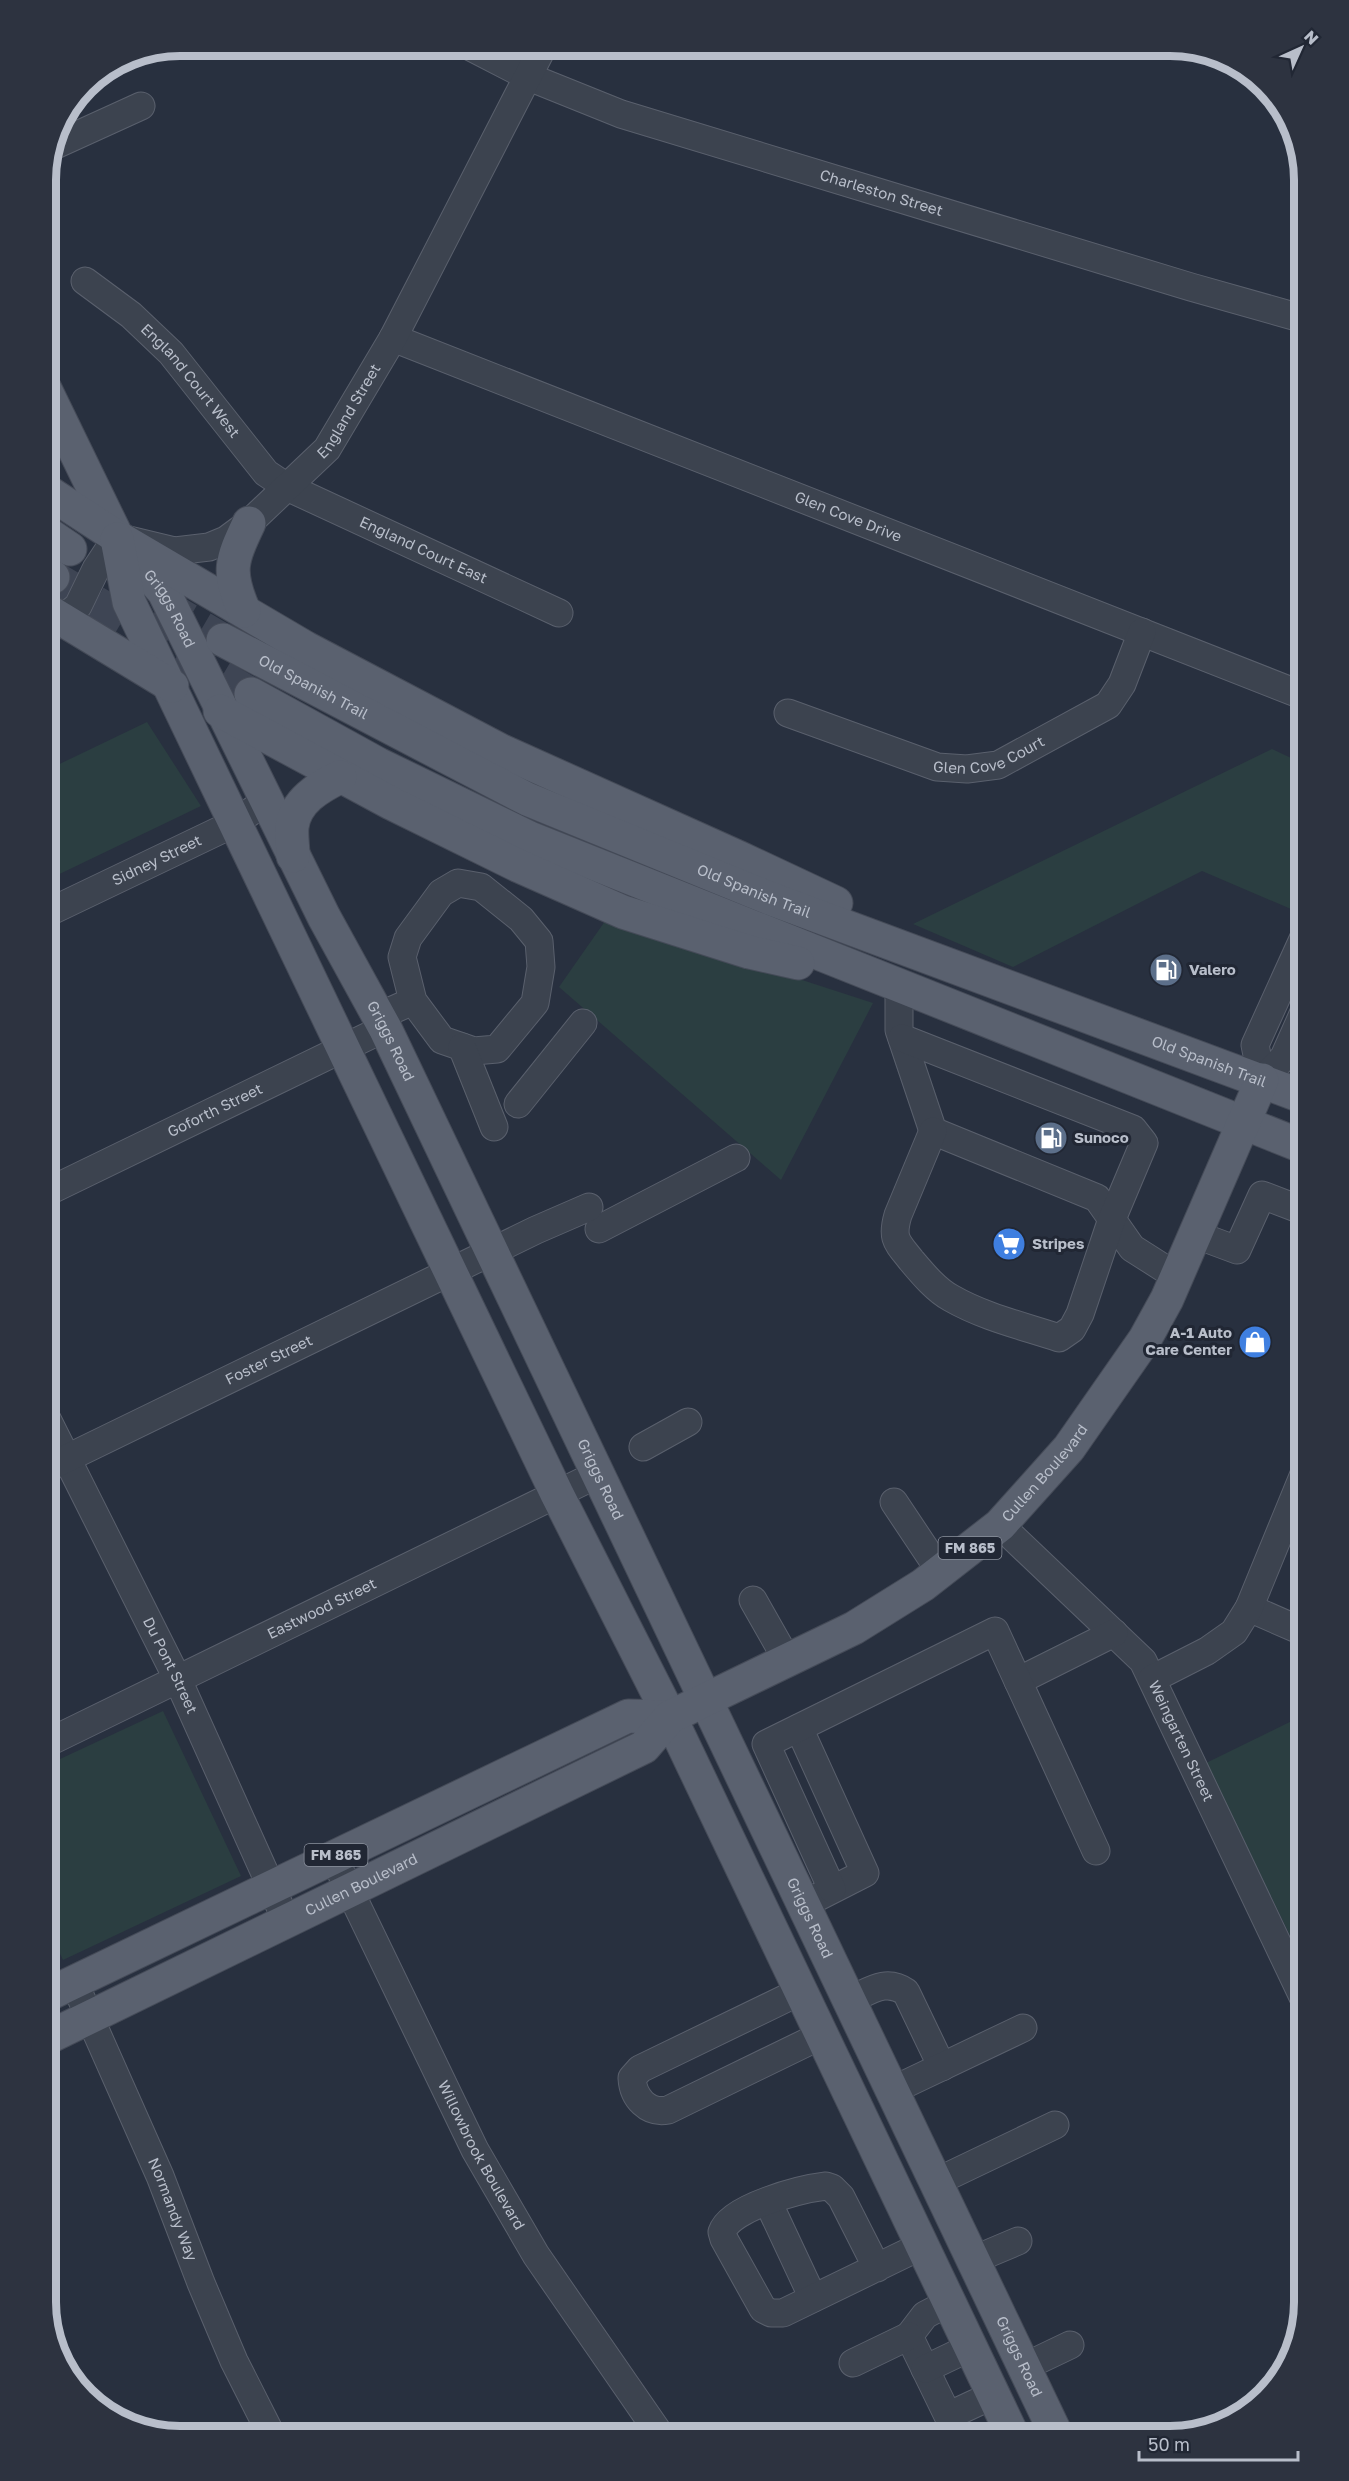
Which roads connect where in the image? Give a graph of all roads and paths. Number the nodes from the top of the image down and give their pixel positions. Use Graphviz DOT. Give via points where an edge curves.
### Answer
graph roads {
  1 [pos="488,56"];
  2 [pos="539,56"];
  3 [pos="529,77"];
  4 [pos="141,106"];
  5 [pos="62,142"];
  6 [pos="85,281"];
  7 [pos="1294,316"];
  8 [pos="393,338"];
  9 [pos="56,412"];
  10 [pos="287,488"];
  11 [pos="56,497"];
  12 [pos="249,523"];
  13 [pos="117,537"];
  14 [pos="244,611"];
  15 [pos="559,613"];
  16 [pos="56,618"];
  17 [pos="56,624"];
  18 [pos="1142,632"];
  19 [pos="223,640"];
  20 [pos="168,684"];
  21 [pos="1294,692"];
  22 [pos="250,694"];
  23 [pos="788,713"];
  24 [pos="225,714"];
  25 [pos="340,777"];
  26 [pos="267,800"];
  27 [pos="235,824"];
  28 [pos="293,856"];
  29 [pos="56,909"];
  30 [pos="905,948"];
  31 [pos="1294,959"];
  32 [pos="865,973"];
  33 [pos="899,986"];
  34 [pos="413,1001"];
  35 [pos="382,1022"];
  36 [pos="583,1023"];
  37 [pos="1294,1034"];
  38 [pos="902,1038"];
  39 [pos="462,1047"];
  40 [pos="343,1048"];
  41 [pos="1262,1080"];
  42 [pos="1294,1093"];
  43 [pos="518,1104"];
  44 [pos="1242,1123"];
  45 [pos="494,1127"];
  46 [pos="933,1131"];
  47 [pos="1294,1143"];
  48 [pos="736,1158"];
  49 [pos="56,1188"];
  50 [pos="1294,1207"];
  51 [pos="1112,1219"];
  52 [pos="1194,1234"];
  53 [pos="492,1252"];
  54 [pos="450,1272"];
  55 [pos="1176,1276"];
  56 [pos="688,1422"];
  57 [pos="643,1447"];
  58 [pos="56,1464"];
  59 [pos="598,1474"];
  60 [pos="557,1494"];
  61 [pos="1294,1498"];
  62 [pos="894,1502"];
  63 [pos="1000,1525"];
  64 [pos="940,1571"];
  65 [pos="753,1600"];
  66 [pos="1249,1608"];
  67 [pos="1294,1628"];
  68 [pos="1114,1633"];
  69 [pos="787,1660"];
  70 [pos="1152,1678"];
  71 [pos="178,1680"];
  72 [pos="1018,1681"];
  73 [pos="706,1699"];
  74 [pos="670,1717"];
  75 [pos="799,1728"];
  76 [pos="56,1739"];
  77 [pos="1096,1851"];
  78 [pos="333,1856"];
  79 [pos="271,1886"];
  80 [pos="349,1890"];
  81 [pos="818,1897"];
  82 [pos="286,1920"];
  83 [pos="1294,1978"];
  84 [pos="74,1982"];
  85 [pos="56,1991"];
  86 [pos="850,2000"];
  87 [pos="812,2014"];
  88 [pos="90,2018"];
  89 [pos="1023,2028"];
  90 [pos="56,2034"];
  91 [pos="942,2067"];
  92 [pos="893,2090"];
  93 [pos="1055,2125"];
  94 [pos="936,2182"];
  95 [pos="768,2202"];
  96 [pos="1018,2241"];
  97 [pos="923,2245"];
  98 [pos="973,2260"];
  99 [pos="877,2268"];
  100 [pos="944,2290"];
  101 [pos="813,2298"];
  102 [pos="909,2336"];
  103 [pos="1070,2345"];
  104 [pos="971,2346"];
  105 [pos="853,2363"];
  106 [pos="1024,2367"];
  107 [pos="925,2369"];
  108 [pos="993,2395"];
  109 [pos="266,2425"];
  110 [pos="654,2425"];
  111 [pos="1007,2426"];
  112 [pos="1052,2426"];
  1 -- 3 [label="street, Charleston Street"];
  2 -- 3 [label="street, England Street"];
  3 -- 7 [label="street, Charleston Street" via="621,114"];
  3 -- 8 [label="street, England Street"];
  4 -- 5 [label="street"];
  6 -- 10 [label="street, England Court West" via="131,315 171,353 266,473"];
  8 -- 10 [label="street, England Street" via="327,449"];
  8 -- 18 [label="street, Glen Cove Drive"];
  9 -- 13 [label="main road, Griggs Road"];
  10 -- 12 [label="street, England Street"];
  10 -- 15 [label="street, England Court East"];
  11 -- 13 [label="main road"];
  12 -- 13 [label="street, England Street" via="226,540 192,550 175,551"];
  12 -- 14 [label="main road" via="235,552 231,574"];
  13 -- 14 [label="main road"];
  13 -- 16 [label="street" via="78,606"];
  13 -- 20 [label="main road, Griggs Road" via="129,602"];
  13 -- 24 [label="main road, Griggs Road" via="164,592"];
  14 -- 30 [label="main road" via="502,751 832,900"];
  17 -- 20 [label="main road"];
  18 -- 21 [label="street, Glen Cove Drive"];
  18 -- 23 [label="street, Glen Cove Court" via="1122,684 1108,705 998,765 937,767"];
  19 -- 30 [label="main road, Old Spanish Trail" via="528,799 769,898"];
  20 -- 24 [label="main road"];
  20 -- 27 [label="main road, Griggs Road"];
  22 -- 32 [label="main road" via="378,764 530,838"];
  24 -- 25 [label="main road"];
  24 -- 26 [label="main road, Griggs Road"];
  25 -- 28 [label="main road" via="313,792 301,806 292,825"];
  25 -- 32 [label="main road" via="519,866 623,912 749,952"];
  26 -- 27 [label="street, Sidney Street"];
  26 -- 28 [label="main road, Griggs Road"];
  27 -- 29 [label="street, Sidney Street"];
  27 -- 40 [label="main road, Griggs Road"];
  28 -- 35 [label="main road, Griggs Road"];
  30 -- 33 [label="main road"];
  30 -- 41 [label="main road, Old Spanish Trail"];
  31 -- 41 [label="street" via="1255,1045"];
  32 -- 33 [label="main road"];
  33 -- 38 [label="street"];
  33 -- 44 [label="main road"];
  34 -- 35 [label="street, Goforth Street"];
  34 -- 39 [label="street" via="442,1040"];
  34 -- 39 [label="street" via="402,957 408,938 441,893 458,883 481,887 521,919 539,940 542,967 535,1003 497,1048 474,1051"];
  35 -- 40 [label="street, Goforth Street"];
  35 -- 53 [label="main road, Griggs Road"];
  36 -- 43 [label="street"];
  37 -- 41 [label="street, Cullen Boulevard" via="1284,1057"];
  38 -- 46 [label="street"];
  38 -- 51 [label="street" via="1133,1129 1144,1143"];
  39 -- 45 [label="street"];
  40 -- 49 [label="street, Goforth Street"];
  40 -- 54 [label="main road, Griggs Road"];
  41 -- 42 [label="main road, Old Spanish Trail"];
  41 -- 44 [label="main road, Cullen Boulevard / FM 865"];
  44 -- 47 [label="main road"];
  44 -- 52 [label="main road, Cullen Boulevard / FM 865"];
  46 -- 51 [label="street" via="1097,1198"];
  46 -- 51 [label="street" via="898,1215 894,1239 949,1298 1059,1338 1072,1329 1080,1314"];
  48 -- 53 [label="street, Foster Street" via="594,1218"];
  50 -- 52 [label="street" via="1262,1195 1237,1250"];
  51 -- 55 [label="street" via="1132,1248"];
  52 -- 55 [label="main road, Cullen Boulevard / FM 865"];
  53 -- 54 [label="street, Foster Street"];
  53 -- 59 [label="main road, Griggs Road"];
  54 -- 58 [label="street, Foster Street"];
  54 -- 60 [label="main road, Griggs Road"];
  55 -- 63 [label="main road, Cullen Boulevard / FM 865" via="1145,1339 1116,1383 1070,1448"];
  56 -- 57 [label="street"];
  58 -- 71 [label="street, Du Pont Street"];
  59 -- 60 [label="street, Eastwood Street"];
  59 -- 73 [label="main road, Griggs Road"];
  60 -- 71 [label="street, Eastwood Street"];
  60 -- 74 [label="main road, Griggs Road"];
  61 -- 66 [label="street"];
  62 -- 64 [label="street"];
  63 -- 64 [label="main road, Cullen Boulevard / FM 865"];
  63 -- 68 [label="street, Weingarten Street"];
  64 -- 69 [label="main road, Cullen Boulevard / FM 865" via="854,1628"];
  65 -- 69 [label="street"];
  66 -- 67 [label="street"];
  66 -- 70 [label="street" via="1234,1632 1207,1652"];
  68 -- 70 [label="street, Weingarten Street" via="1143,1661"];
  68 -- 72 [label="street"];
  69 -- 73 [label="main road, Cullen Boulevard / FM 865"];
  70 -- 83 [label="street, Weingarten Street"];
  71 -- 76 [label="street, Eastwood Street"];
  71 -- 79 [label="street, Du Pont Street"];
  72 -- 75 [label="street" via="995,1631"];
  72 -- 77 [label="street"];
  73 -- 74 [label="main road, Cullen Boulevard / FM 865"];
  73 -- 81 [label="main road, Griggs Road"];
  74 -- 78 [label="main road, Cullen Boulevard / FM 865" via="628,1716"];
  74 -- 80 [label="main road, Cullen Boulevard / FM 865" via="644,1747"];
  74 -- 87 [label="main road, Griggs Road"];
  75 -- 81 [label="street" via="766,1744"];
  75 -- 81 [label="street" via="865,1873"];
  78 -- 79 [label="main road, Cullen Boulevard / FM 865"];
  78 -- 80 [label="street, Willowbrook Boulevard"];
  79 -- 82 [label="street, Du Pont Street"];
  79 -- 84 [label="main road, Cullen Boulevard / FM 865"];
  80 -- 82 [label="main road, Cullen Boulevard / FM 865"];
  80 -- 110 [label="street, Willowbrook Boulevard" via="475,2150 536,2255"];
  81 -- 86 [label="main road, Griggs Road"];
  82 -- 88 [label="main road, Cullen Boulevard / FM 865"];
  84 -- 85 [label="main road, Cullen Boulevard / FM 865"];
  84 -- 88 [label="street, Normandy Way"];
  86 -- 87 [label="main road"];
  86 -- 91 [label="street" via="887,1984 906,1992"];
  86 -- 92 [label="main road, Griggs Road"];
  87 -- 87 [label="street" via="640,2069 632,2078 632,2086 646,2106 668,2110"];
  87 -- 97 [label="main road, Griggs Road"];
  88 -- 90 [label="main road, Cullen Boulevard / FM 865"];
  88 -- 109 [label="street, Normandy Way" via="160,2176 234,2361"];
  89 -- 91 [label="street"];
  91 -- 92 [label="street"];
  92 -- 94 [label="main road, Griggs Road"];
  93 -- 94 [label="street"];
  94 -- 98 [label="main road, Griggs Road"];
  95 -- 99 [label="street" via="818,2187 832,2188 841,2197"];
  95 -- 101 [label="street"];
  95 -- 101 [label="street" via="730,2219 724,2226 724,2239 763,2309 783,2313"];
  96 -- 98 [label="street"];
  97 -- 99 [label="street"];
  97 -- 100 [label="main road, Griggs Road"];
  98 -- 100 [label="main road"];
  98 -- 106 [label="main road, Griggs Road"];
  99 -- 101 [label="street"];
  100 -- 102 [label="street"];
  100 -- 104 [label="main road, Griggs Road"];
  102 -- 105 [label="street"];
  102 -- 107 [label="street"];
  103 -- 106 [label="street"];
  104 -- 107 [label="street"];
  104 -- 108 [label="main road, Griggs Road"];
  106 -- 112 [label="main road, Griggs Road"];
  107 -- 108 [label="street" via="948,2415"];
  108 -- 111 [label="main road, Griggs Road"];
}
